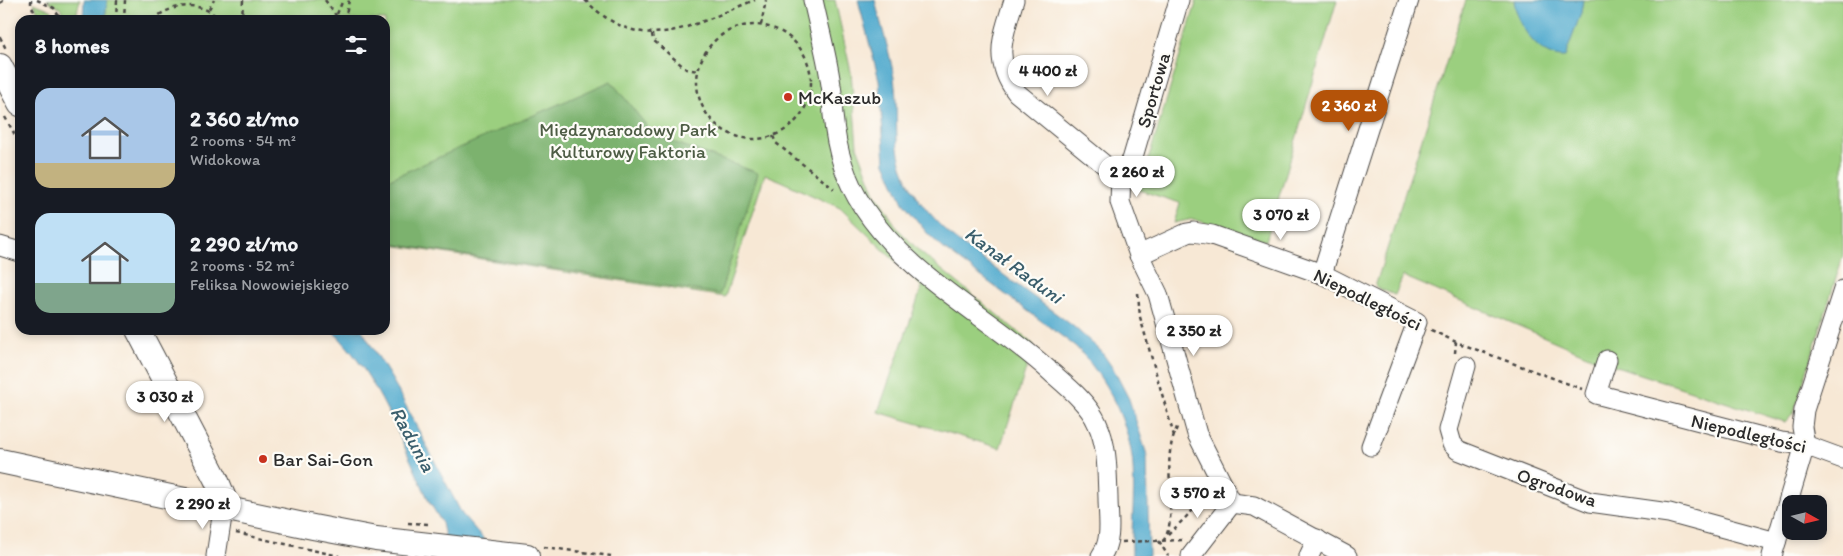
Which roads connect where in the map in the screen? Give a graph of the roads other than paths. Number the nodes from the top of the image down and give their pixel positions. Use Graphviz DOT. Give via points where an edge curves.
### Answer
graph roads {
  1 [pos="813,0"];
  2 [pos="1014,0"];
  3 [pos="1179,0"];
  4 [pos="1409,0"];
  5 [pos="0,66"];
  6 [pos="12,109"];
  7 [pos="1121,176"];
  8 [pos="0,246"];
  9 [pos="15,250"];
  10 [pos="1139,255"];
  11 [pos="1322,274"];
  12 [pos="1843,290"];
  13 [pos="141,335"];
  14 [pos="1607,360"];
  15 [pos="1466,366"];
  16 [pos="1805,445"];
  17 [pos="1371,446"];
  18 [pos="1843,459"];
  19 [pos="0,461"];
  20 [pos="1223,501"];
  21 [pos="224,510"];
  22 [pos="1313,548"];
  23 [pos="1774,549"];
  24 [pos="524,552"];
  25 [pos="216,556"];
  26 [pos="1101,556"];
  27 [pos="1191,556"];
  28 [pos="1348,556"];
  1 -- 26 [label="street" via="829,67 840,158 862,205 878,229 919,270 1037,359 1066,385 1097,421 1105,453 1108,517 1108,542"];
  2 -- 7 [label="street" via="1002,41 1003,68 1008,81 1017,93"];
  3 -- 7 [label="street, Sportowa" via="1132,160"];
  4 -- 11 [label="street"];
  5 -- 6 [label="main road"];
  7 -- 10 [label="street" via="1120,202"];
  8 -- 9 [label="street"];
  10 -- 11 [label="street, Niepodległości" via="1193,232 1212,235"];
  10 -- 20 [label="street" via="1158,294 1197,434"];
  11 -- 17 [label="street, Niepodległości" via="1417,322"];
  12 -- 16 [label="street, Ogrodowa" via="1804,410"];
  13 -- 21 [label="main road" via="216,479 223,496"];
  14 -- 16 [label="street, Niepodległości" via="1596,394 1780,442"];
  15 -- 23 [label="street, Ogrodowa" via="1448,430 1452,444 1458,450 1590,502 1669,513"];
  16 -- 18 [label="street, Niepodległości"];
  16 -- 23 [label="street, Ogrodowa"];
  19 -- 21 [label="main road"];
  20 -- 22 [label="street" via="1254,506"];
  20 -- 27 [label="street"];
  21 -- 24 [label="main road" via="376,539"];
  21 -- 25 [label="street"];
  22 -- 28 [label="street"];
}
